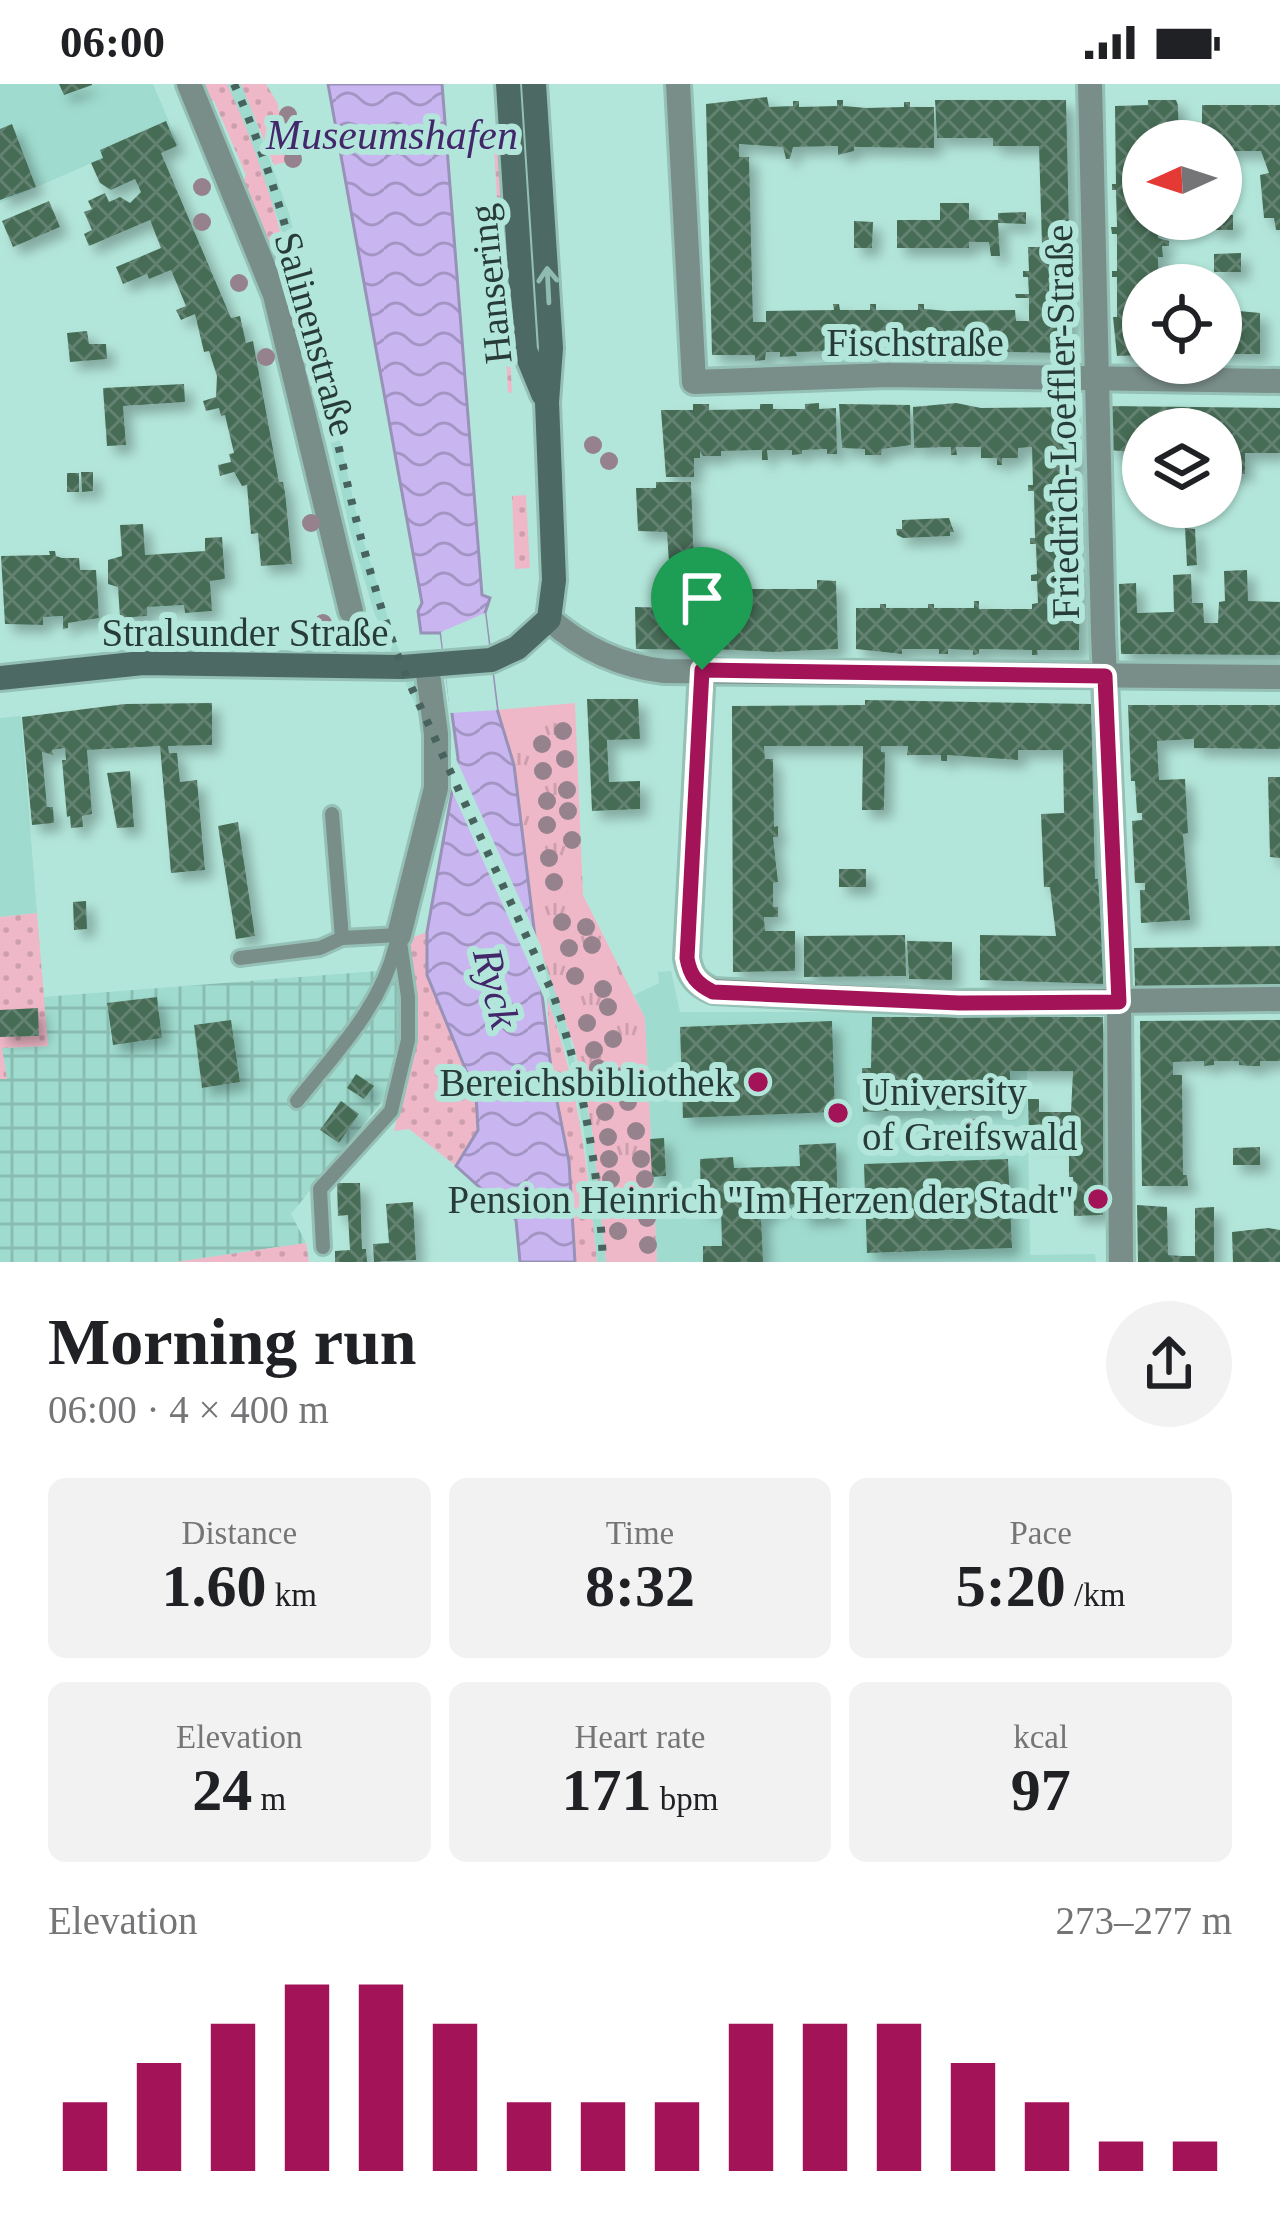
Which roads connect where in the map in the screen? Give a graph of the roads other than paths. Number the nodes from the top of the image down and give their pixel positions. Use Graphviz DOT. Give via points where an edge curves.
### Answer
graph roads {
  1 [pos="189,84"];
  2 [pos="508,84"];
  3 [pos="534,84"];
  4 [pos="678,84"];
  5 [pos="1090,84"];
  6 [pos="1098,378"];
  7 [pos="1280,381"];
  8 [pos="547,401"];
  9 [pos="351,611"];
  10 [pos="549,619"];
  11 [pos="436,665"];
  12 [pos="702,670"];
  13 [pos="1105,676"];
  14 [pos="1280,677"];
  15 [pos="0,678"];
  16 [pos="332,814"];
  17 [pos="399,935"];
  18 [pos="342,938"];
  19 [pos="240,958"];
  20 [pos="1280,999"];
  21 [pos="1119,1002"];
  22 [pos="297,1101"];
  23 [pos="323,1247"];
  24 [pos="1120,1262"];
  1 -- 9 [label="street, Salinenstraße" via="275,295"];
  2 -- 8 [label="main road, Hansering" via="525,350"];
  8 -- 3 [label="main road, Hansering, one-way" via="551,348"];
  4 -- 6 [label="street, Fischstraße" via="694,382"];
  5 -- 6 [label="street, Friedrich-Loeffler-Straße"];
  6 -- 7 [label="street, Fischstraße"];
  6 -- 13 [label="street, Friedrich-Loeffler-Straße"];
  8 -- 10 [label="main road, Hansering"];
  10 -- 11 [label="main road, Stralsunder Straße" via="491,659"];
  10 -- 12 [label="street" via="623,663"];
  11 -- 15 [label="main road, Stralsunder Straße" via="142,663"];
  11 -- 17 [label="street" via="436,788"];
  12 -- 13 [label="street"];
  12 -- 21 [label="street" via="684,931 694,980 713,992"];
  13 -- 14 [label="street"];
  13 -- 21 [label="street, Friedrich-Loeffler-Straße"];
  16 -- 18 [label="lane"];
  17 -- 18 [label="lane"];
  17 -- 22 [label="lane" via="370,1008"];
  17 -- 23 [label="lane" via="408,997 404,1064 391,1111 320,1189"];
  18 -- 19 [label="lane"];
  20 -- 21 [label="street"];
  21 -- 24 [label="street, Friedrich-Loeffler-Straße"];
}
